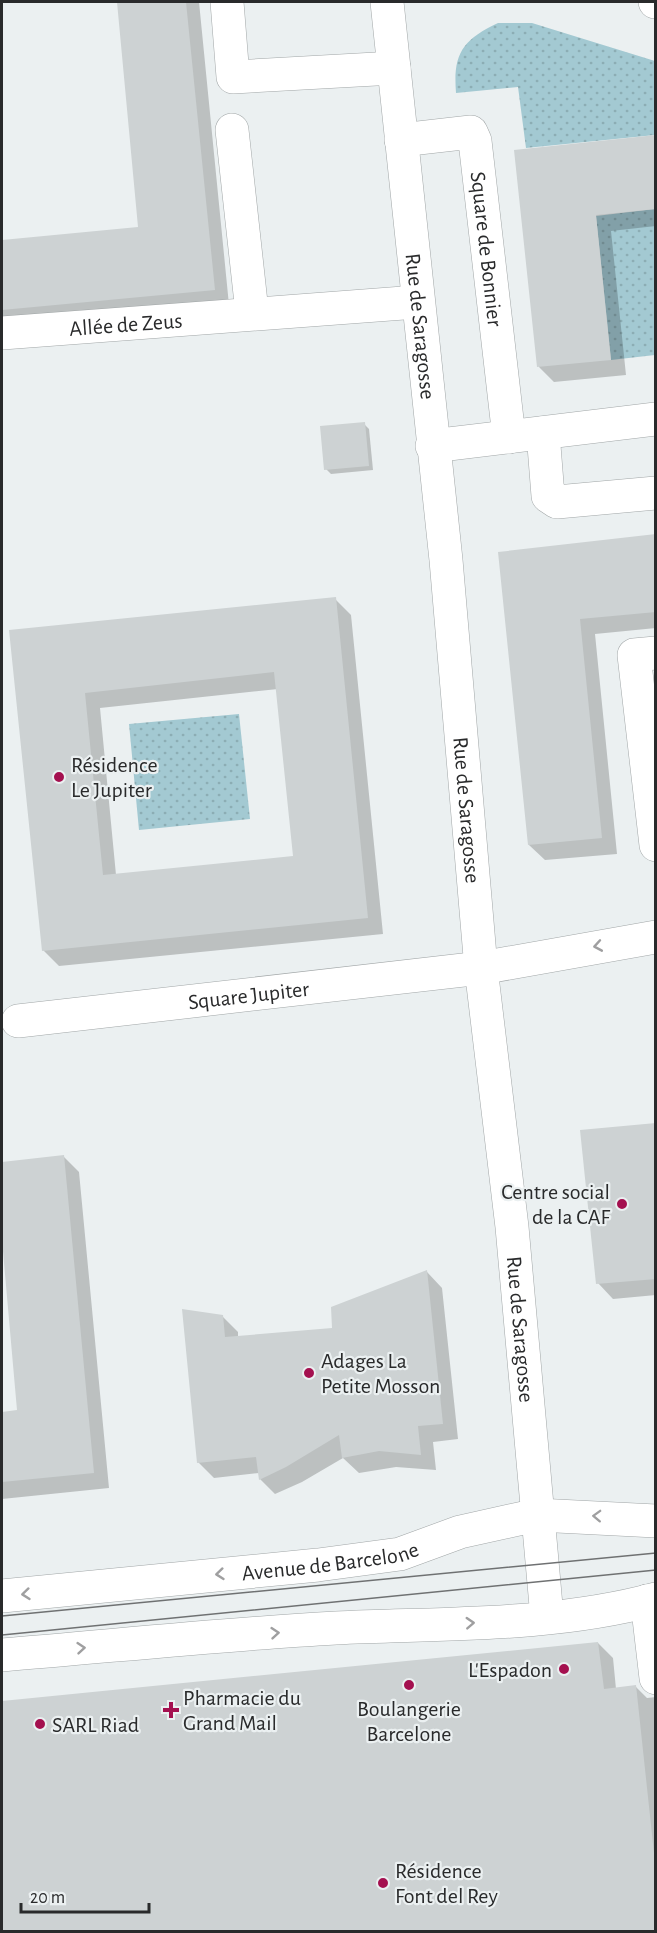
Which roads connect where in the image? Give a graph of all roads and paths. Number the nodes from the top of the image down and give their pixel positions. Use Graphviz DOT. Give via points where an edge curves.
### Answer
graph roads {
  1 [pos="227,2"];
  2 [pos="387,2"];
  3 [pos="394,68"];
  4 [pos="232,130"];
  5 [pos="401,140"];
  6 [pos="417,302"];
  7 [pos="252,312"];
  8 [pos="2,333"];
  9 [pos="656,419"];
  10 [pos="543,433"];
  11 [pos="509,437"];
  12 [pos="432,446"];
  13 [pos="656,493"];
  14 [pos="656,653"];
  15 [pos="656,845"];
  16 [pos="656,937"];
  17 [pos="481,968"];
  18 [pos="18,1021"];
  19 [pos="537,1515"];
  20 [pos="656,1521"];
  21 [pos="2,1596"];
  22 [pos="651,1600"];
  23 [pos="547,1617"];
  24 [pos="2,1655"];
  25 [pos="656,1678"];
  1 -- 3 [label="street" via="233,77"];
  2 -- 3 [label="street, Rue de Saragosse"];
  3 -- 5 [label="street, Rue de Saragosse"];
  4 -- 7 [label="street"];
  5 -- 6 [label="street, Rue de Saragosse"];
  5 -- 11 [label="street, Square de Bonnier" via="471,132 475,141"];
  6 -- 7 [label="street, Allée de Zeus"];
  6 -- 12 [label="street, Rue de Saragosse"];
  7 -- 8 [label="street, Allée de Zeus"];
  9 -- 10 [label="street"];
  10 -- 11 [label="street"];
  10 -- 13 [label="street" via="548,496 557,502"];
  11 -- 12 [label="street"];
  12 -- 17 [label="street, Rue de Saragosse" via="446,560"];
  14 -- 15 [label="street" via="634,655"];
  16 -- 17 [label="street, Square Jupiter, one-way"];
  17 -- 18 [label="street, Square Jupiter"];
  17 -- 19 [label="street, Rue de Saragosse" via="512,1227"];
  20 -- 19 [label="street, Avenue de Barcelone, one-way"];
  19 -- 21 [label="street, Avenue de Barcelone, one-way" via="460,1532 400,1554"];
  19 -- 23 [label="street, Rue de Saragosse"];
  22 -- 23 [label="street" via="614,1610"];
  22 -- 25 [label="street"];
  24 -- 23 [label="street, one-way" via="313,1630"];
}
